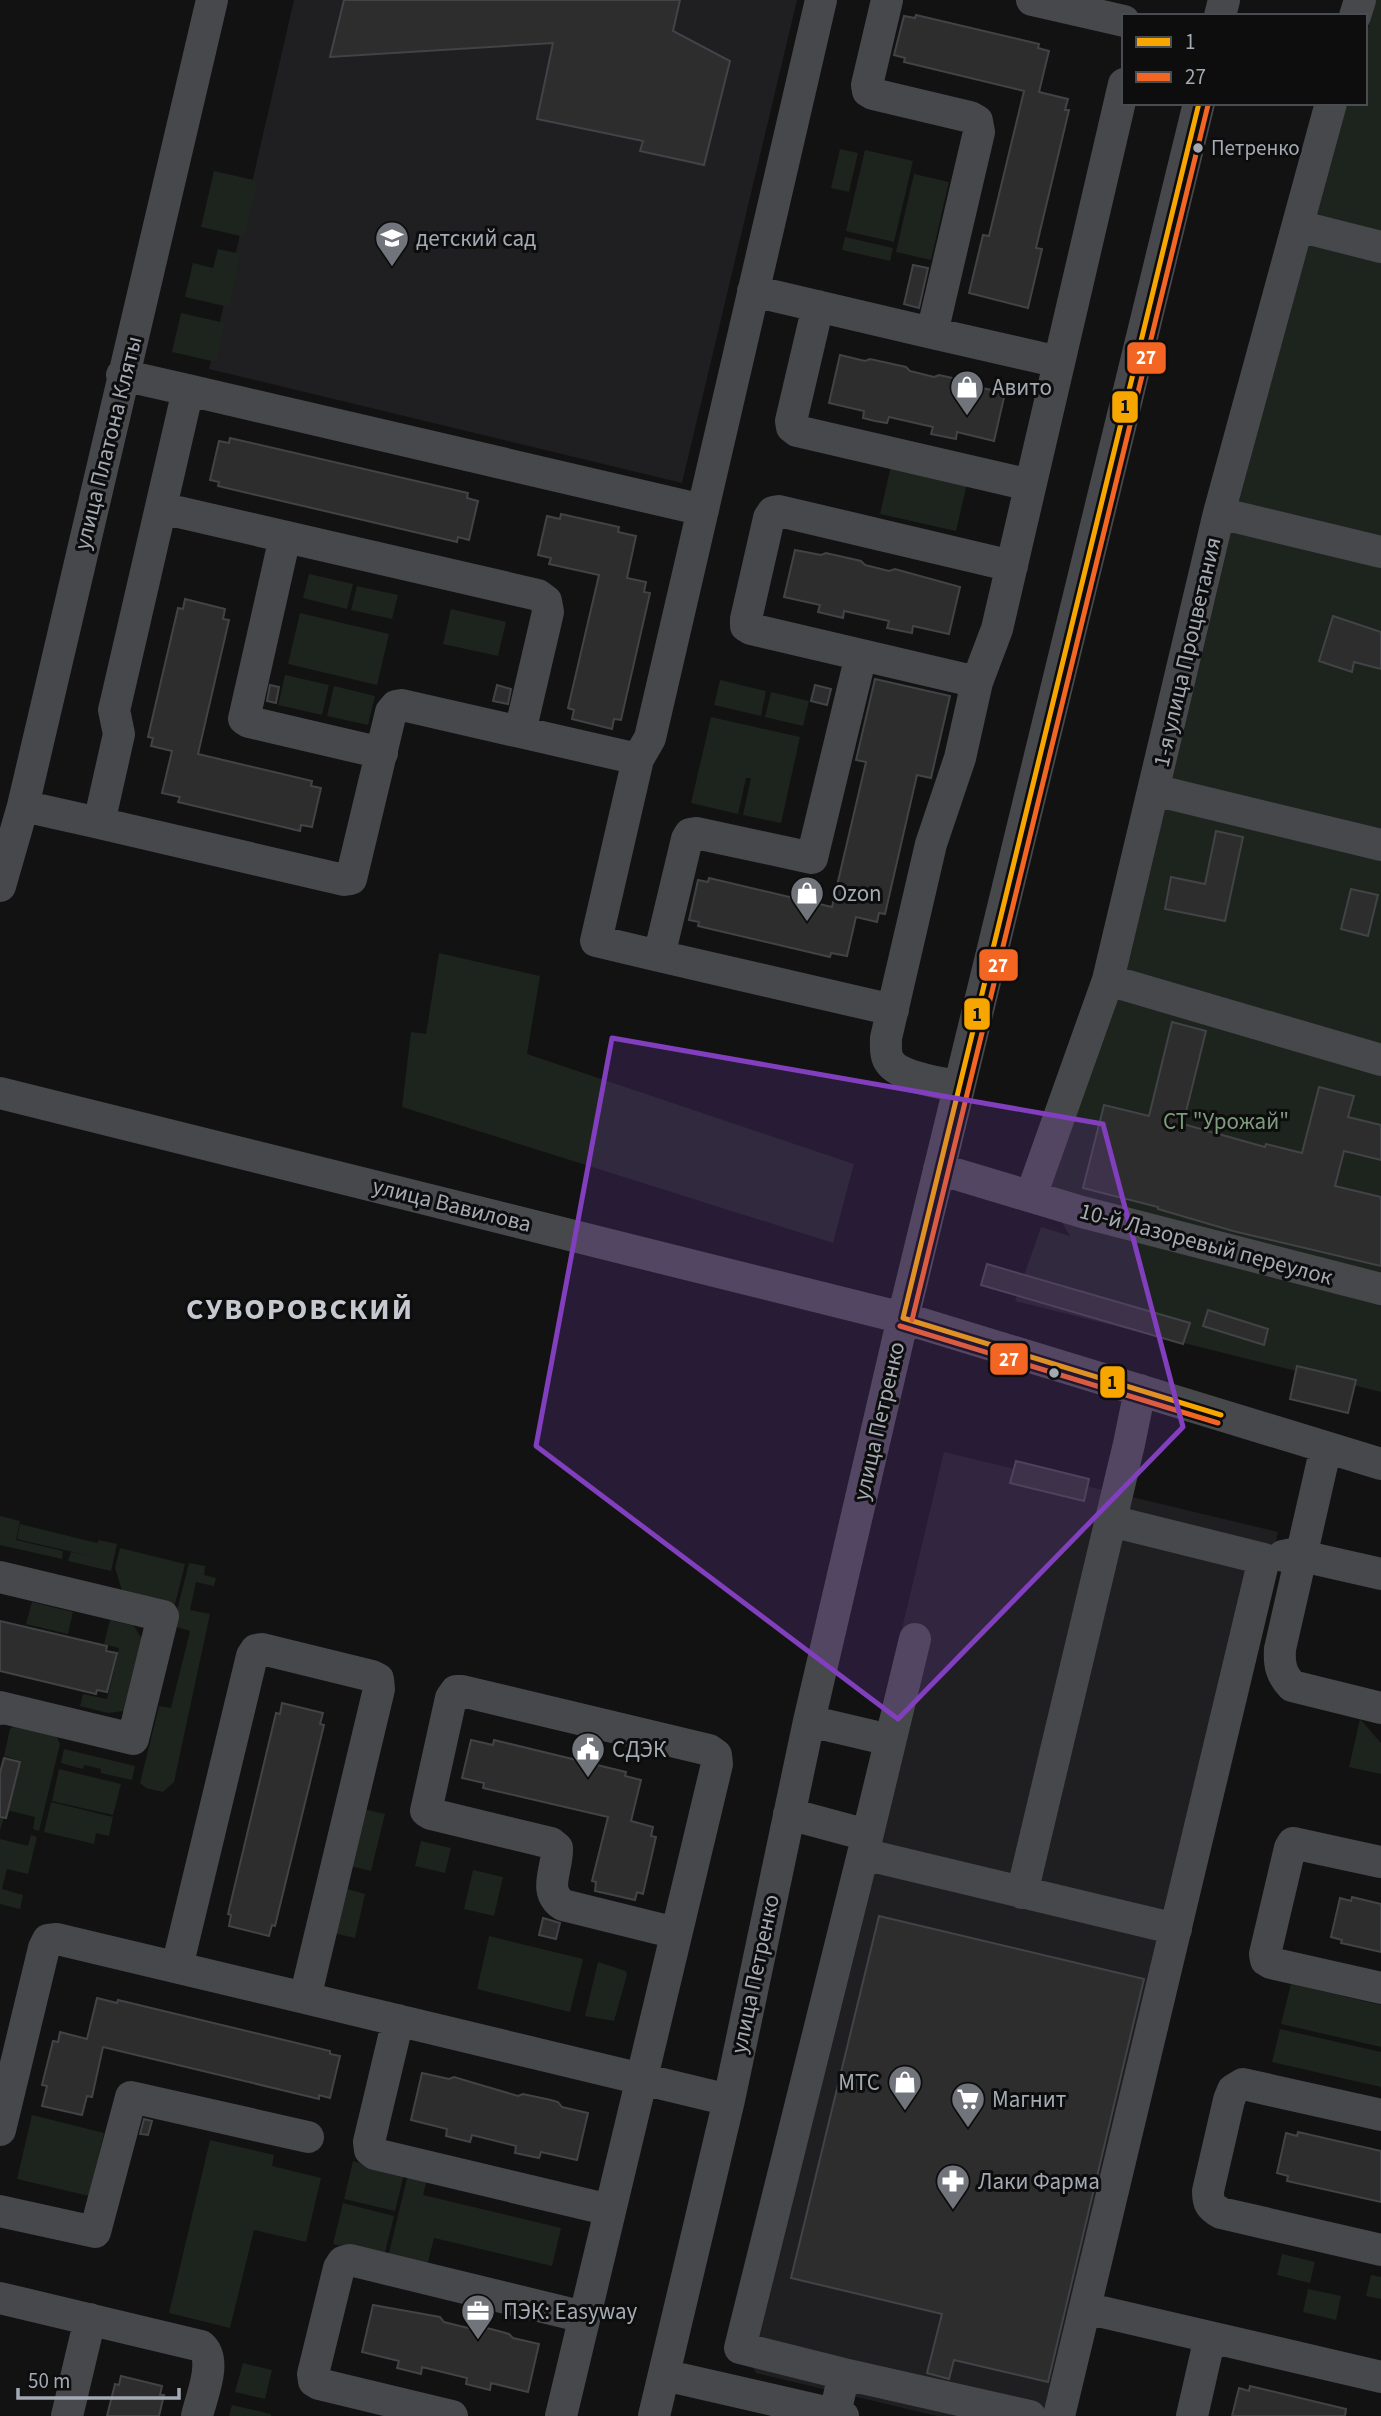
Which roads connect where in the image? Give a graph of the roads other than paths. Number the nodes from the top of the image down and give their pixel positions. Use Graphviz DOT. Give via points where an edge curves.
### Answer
graph roads {
  1 [pos="212,0"];
  2 [pos="821,0"];
  3 [pos="887,0"];
  4 [pos="1032,0"];
  5 [pos="1122,21"];
  6 [pos="1122,93"];
  7 [pos="1199,105"];
  8 [pos="1330,105"];
  9 [pos="1298,226"];
  10 [pos="1381,247"];
  11 [pos="753,291"];
  12 [pos="818,306"];
  13 [pos="932,333"];
  14 [pos="1059,362"];
  15 [pos="122,375"];
  16 [pos="188,390"];
  17 [pos="1030,485"];
  18 [pos="160,508"];
  19 [pos="703,510"];
  20 [pos="1219,513"];
  21 [pos="285,537"];
  22 [pos="1381,552"];
  23 [pos="1012,566"];
  24 [pos="861,655"];
  25 [pos="977,682"];
  26 [pos="520,732"];
  27 [pos="382,753"];
  28 [pos="638,760"];
  29 [pos="1154,790"];
  30 [pos="23,806"];
  31 [pos="99,823"];
  32 [pos="1381,845"];
  33 [pos="0,886"];
  34 [pos="659,956"];
  35 [pos="1108,981"];
  36 [pos="893,1010"];
  37 [pos="1381,1060"];
  38 [pos="959,1087"];
  39 [pos="0,1093"];
  40 [pos="939,1169"];
  41 [pos="1031,1196"];
  42 [pos="1381,1289"];
  43 [pos="903,1318"];
  44 [pos="1140,1390"];
  45 [pos="1326,1447"];
  46 [pos="1381,1464"];
  47 [pos="1111,1521"];
  48 [pos="1301,1556"];
  49 [pos="1264,1559"];
  50 [pos="1381,1574"];
  51 [pos="0,1577"];
  52 [pos="915,1639"];
  53 [pos="1381,1708"];
  54 [pos="0,1709"];
  55 [pos="809,1721"];
  56 [pos="890,1740"];
  57 [pos="789,1814"];
  58 [pos="865,1844"];
  59 [pos="1381,1861"];
  60 [pos="1022,1893"];
  61 [pos="1176,1929"];
  62 [pos="676,1933"];
  63 [pos="177,1967"];
  64 [pos="1381,1988"];
  65 [pos="305,1998"];
  66 [pos="398,2020"];
  67 [pos="642,2079"];
  68 [pos="729,2099"];
  69 [pos="1381,2115"];
  70 [pos="0,2130"];
  71 [pos="309,2137"];
  72 [pos="610,2210"];
  73 [pos="0,2211"];
  74 [pos="1381,2250"];
  75 [pos="0,2298"];
  76 [pos="1085,2308"];
  77 [pos="584,2317"];
  78 [pos="90,2319"];
  79 [pos="1210,2337"];
  80 [pos="844,2374"];
  81 [pos="664,2375"];
  82 [pos="1381,2376"];
  83 [pos="839,2415"];
  84 [pos="67,2416"];
  85 [pos="197,2416"];
  86 [pos="452,2416"];
  87 [pos="561,2416"];
  88 [pos="654,2416"];
  89 [pos="1030,2416"];
  90 [pos="1059,2416"];
  91 [pos="1192,2416"];
  1 -- 15 [label="street, улица Платона Кляты"];
  2 -- 11 [label="street"];
  3 -- 13 [label="street" via="868,91 970,117 977,121 979,132"];
  4 -- 5 [label="street"];
  6 -- 14 [label="street"];
  7 -- 38 [label="street, улица Петренко"];
  8 -- 9 [label="street, 1-я улица Процветания"];
  9 -- 10 [label="street"];
  9 -- 20 [label="street, 1-я улица Процветания"];
  11 -- 12 [label="street"];
  11 -- 19 [label="street"];
  12 -- 13 [label="street"];
  12 -- 17 [label="street" via="792,427"];
  13 -- 14 [label="street"];
  14 -- 17 [label="street"];
  15 -- 16 [label="street"];
  15 -- 30 [label="street, улица Платона Кляты"];
  16 -- 18 [label="street"];
  16 -- 19 [label="street"];
  17 -- 23 [label="street"];
  18 -- 21 [label="street"];
  18 -- 31 [label="street" via="114,710 119,734"];
  19 -- 28 [label="street" via="650,738"];
  20 -- 22 [label="street"];
  20 -- 29 [label="street, 1-я улица Процветания"];
  21 -- 26 [label="street" via="538,595 546,601 548,612"];
  21 -- 27 [label="street" via="244,719"];
  23 -- 24 [label="street" via="773,512 746,626"];
  23 -- 25 [label="street" via="997,629"];
  24 -- 25 [label="street"];
  24 -- 34 [label="street" via="812,858 690,834"];
  25 -- 36 [label="street" via="957,767 931,844"];
  26 -- 27 [label="street" via="402,705 391,712"];
  26 -- 28 [label="street"];
  27 -- 31 [label="street" via="351,879"];
  28 -- 34 [label="street" via="596,941"];
  29 -- 32 [label="street"];
  29 -- 35 [label="street, 1-я улица Процветания"];
  30 -- 31 [label="street"];
  30 -- 33 [label="street, улица Платона Кляты"];
  34 -- 36 [label="street"];
  35 -- 37 [label="street"];
  35 -- 41 [label="street, 1-я улица Процветания"];
  36 -- 38 [label="street" via="886,1038 889,1061 906,1074"];
  38 -- 40 [label="street, улица Петренко"];
  39 -- 43 [label="street, улица Вавилова"];
  40 -- 41 [label="street, 10-й Лазоревый переулок"];
  40 -- 43 [label="street, улица Петренко"];
  41 -- 42 [label="street, 10-й Лазоревый переулок"];
  43 -- 44 [label="street, улица Вавилова"];
  43 -- 55 [label="street, улица Петренко"];
  44 -- 45 [label="street, улица Вавилова"];
  44 -- 47 [label="street"];
  45 -- 46 [label="street, улица Вавилова"];
  45 -- 48 [label="street"];
  47 -- 49 [label="street"];
  47 -- 60 [label="street"];
  48 -- 49 [label="street"];
  48 -- 50 [label="street"];
  48 -- 53 [label="street" via="1280,1649 1283,1676 1303,1690"];
  49 -- 61 [label="street"];
  51 -- 54 [label="street" via="163,1616 133,1739"];
  52 -- 56 [label="street"];
  55 -- 56 [label="street"];
  55 -- 57 [label="street, улица Петренко"];
  56 -- 58 [label="street"];
  57 -- 58 [label="street"];
  57 -- 68 [label="street, улица Петренко"];
  58 -- 60 [label="street"];
  58 -- 80 [label="street" via="740,2348"];
  59 -- 64 [label="street" via="1293,1843 1265,1954 1271,1963"];
  60 -- 61 [label="street"];
  61 -- 76 [label="street"];
  62 -- 62 [label="street" via="716,1755 456,1691 426,1811 551,1843 557,1848 551,1892 556,1901"];
  62 -- 67 [label="street"];
  63 -- 65 [label="street"];
  63 -- 65 [label="street" via="251,1656 262,1649 301,1658 372,1676 378,1679 379,1689"];
  63 -- 70 [label="street" via="48,1940"];
  65 -- 66 [label="street"];
  66 -- 67 [label="street"];
  66 -- 72 [label="street" via="370,2150"];
  67 -- 68 [label="street"];
  67 -- 72 [label="street"];
  68 -- 81 [label="street, улица Петренко"];
  69 -- 74 [label="street" via="1243,2084 1233,2090 1229,2100 1208,2202 1221,2213"];
  71 -- 73 [label="street" via="131,2097 95,2232"];
  72 -- 77 [label="street"];
  75 -- 78 [label="street"];
  76 -- 79 [label="street"];
  76 -- 90 [label="street"];
  77 -- 86 [label="street" via="350,2260 343,2262 314,2381"];
  77 -- 87 [label="street"];
  78 -- 84 [label="street"];
  78 -- 85 [label="street" via="206,2350 208,2368"];
  79 -- 82 [label="street"];
  79 -- 91 [label="street"];
  80 -- 83 [label="street"];
  80 -- 89 [label="street"];
  81 -- 83 [label="street"];
  81 -- 88 [label="street, улица Петренко"];
}
